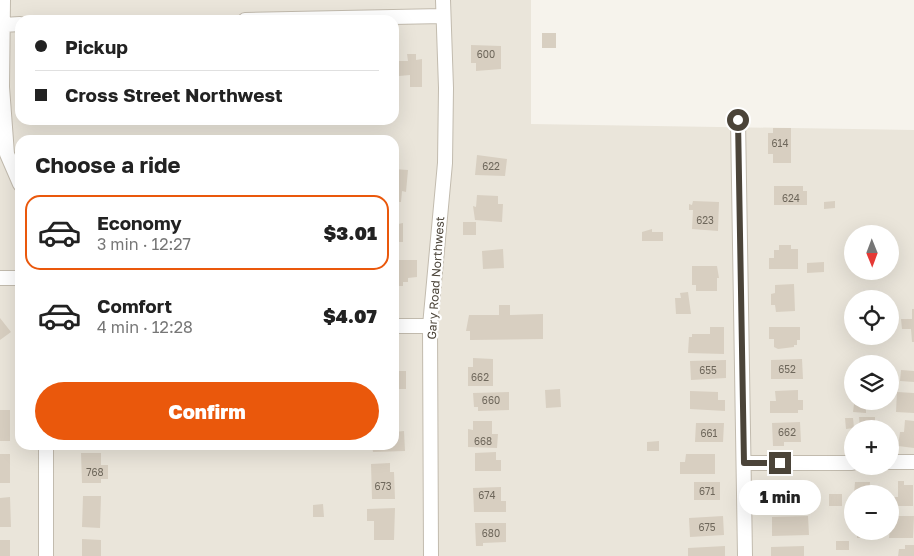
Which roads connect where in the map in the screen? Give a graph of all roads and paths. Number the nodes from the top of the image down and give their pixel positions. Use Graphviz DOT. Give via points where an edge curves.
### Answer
graph roads {
  1 [pos="3,0"];
  2 [pos="442,0"];
  3 [pos="443,16"];
  4 [pos="399,17"];
  5 [pos="15,24"];
  6 [pos="3,25"];
  7 [pos="738,120"];
  8 [pos="15,172"];
  9 [pos="0,278"];
  10 [pos="15,278"];
  11 [pos="399,326"];
  12 [pos="430,326"];
  13 [pos="46,450"];
  14 [pos="899,462"];
  15 [pos="914,462"];
  16 [pos="744,463"];
  17 [pos="844,463"];
  18 [pos="46,556"];
  19 [pos="431,556"];
  20 [pos="745,556"];
  1 -- 6 [label="street"];
  2 -- 3 [label="street, Gary Road Northwest"];
  3 -- 4 [label="street"];
  3 -- 12 [label="street, Gary Road Northwest" via="445,162"];
  5 -- 6 [label="street"];
  6 -- 8 [label="street" via="2,87 7,154"];
  7 -- 16 [label="street"];
  9 -- 10 [label="street"];
  11 -- 12 [label="street"];
  12 -- 19 [label="street, Gary Road Northwest"];
  13 -- 18 [label="street"];
  14 -- 15 [label="street"];
  16 -- 17 [label="street"];
  16 -- 20 [label="street"];
}
